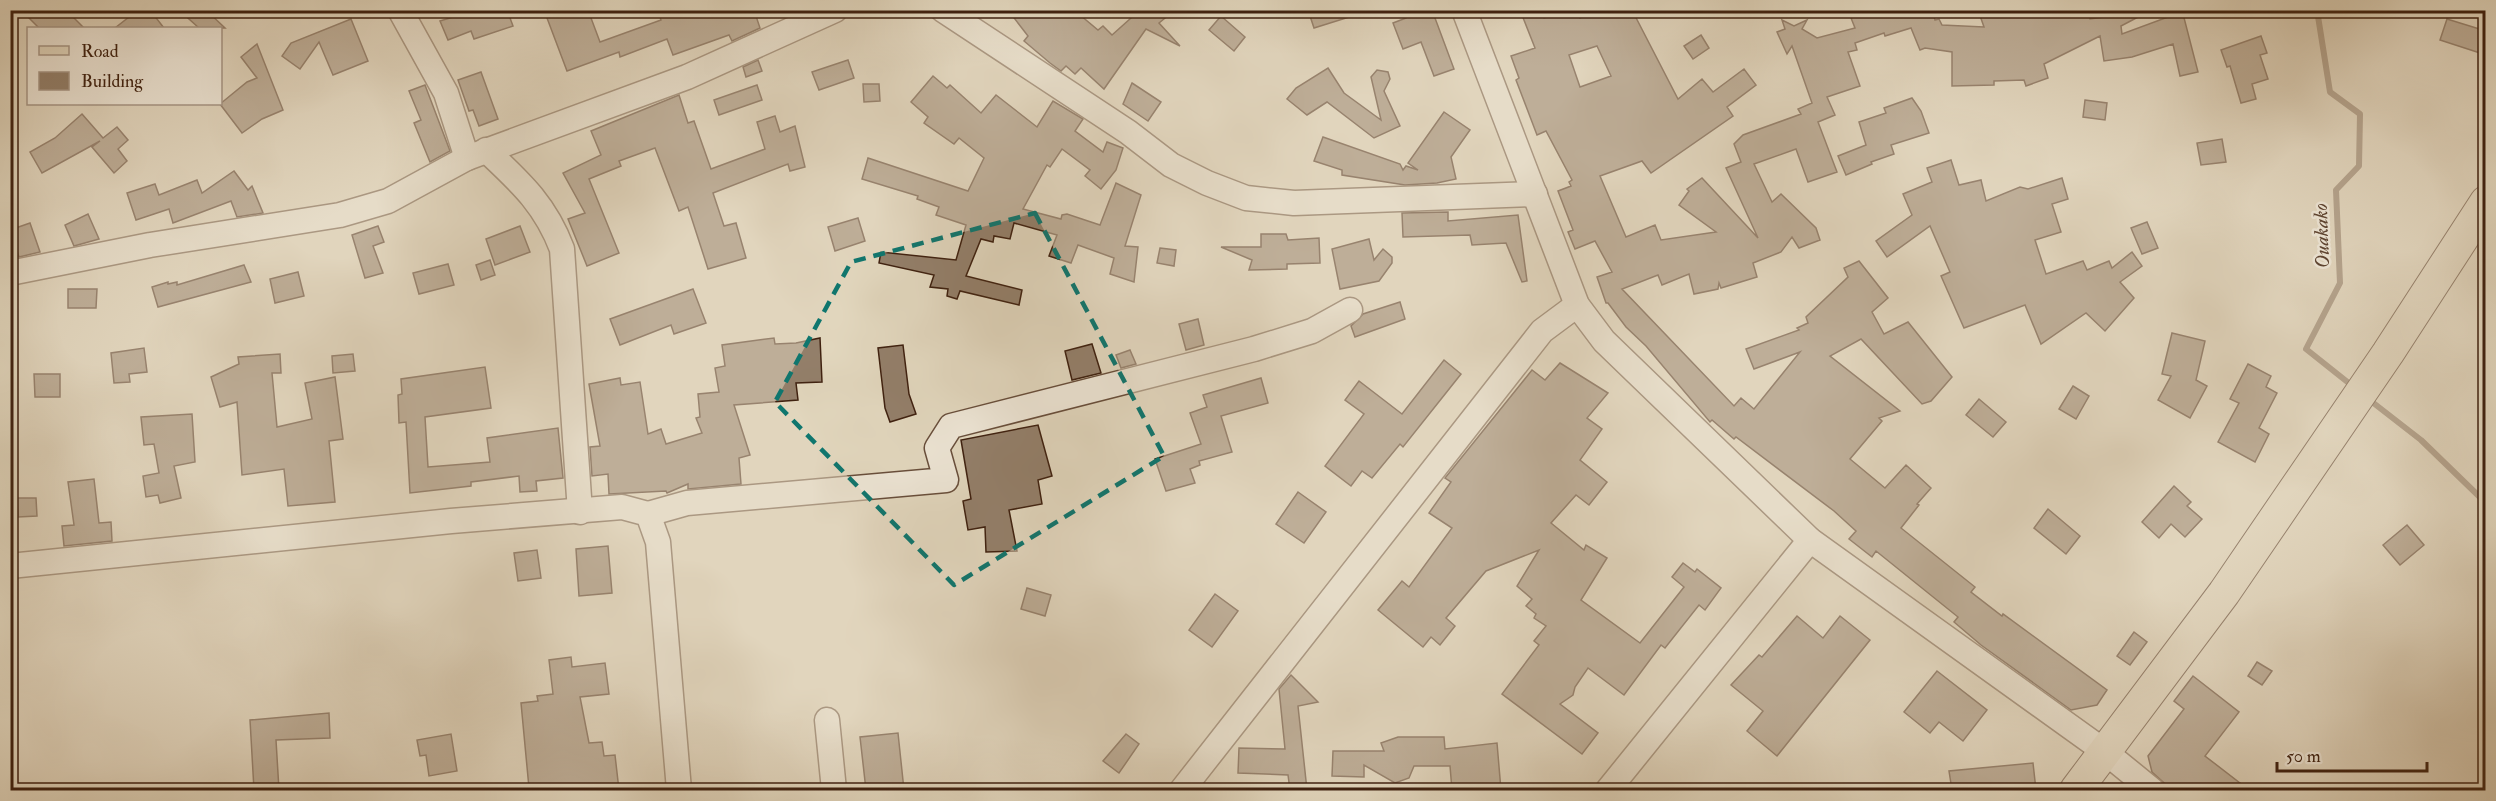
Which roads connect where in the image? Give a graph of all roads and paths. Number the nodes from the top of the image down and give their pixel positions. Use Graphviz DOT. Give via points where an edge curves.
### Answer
graph roads {
  1 [pos="400,10"];
  2 [pos="835,10"];
  3 [pos="943,10"];
  4 [pos="1464,10"];
  5 [pos="477,154"];
  6 [pos="1535,194"];
  7 [pos="2486,202"];
  8 [pos="10,273"];
  9 [pos="1577,305"];
  10 [pos="1350,310"];
  11 [pos="580,512"];
  12 [pos="648,513"];
  13 [pos="1810,540"];
  14 [pos="10,566"];
  15 [pos="827,720"];
  16 [pos="2104,752"];
  17 [pos="679,790"];
  18 [pos="834,790"];
  19 [pos="1182,790"];
  20 [pos="1608,790"];
  21 [pos="2076,790"];
  22 [pos="2152,790"];
  1 -- 5 [label="street"];
  2 -- 5 [label="street" via="687,77"];
  3 -- 6 [label="street" via="1128,132 1171,165 1246,198 1294,203"];
  4 -- 6 [label="street"];
  5 -- 8 [label="street" via="388,201 340,215 150,245"];
  5 -- 11 [label="street" via="532,194 553,225 562,249"];
  6 -- 9 [label="street"];
  7 -- 16 [label="main road" via="2224,593"];
  9 -- 13 [label="street" via="1604,341"];
  9 -- 19 [label="street" via="1542,331"];
  10 -- 12 [label="street" via="1312,331 1254,349 951,426 937,448 946,480 687,503"];
  11 -- 12 [label="street" via="622,507"];
  11 -- 14 [label="street" via="451,521"];
  12 -- 17 [label="street" via="658,542"];
  13 -- 16 [label="street"];
  13 -- 20 [label="street"];
  15 -- 18 [label="street"];
  16 -- 21 [label="main road"];
  16 -- 22 [label="street"];
}
